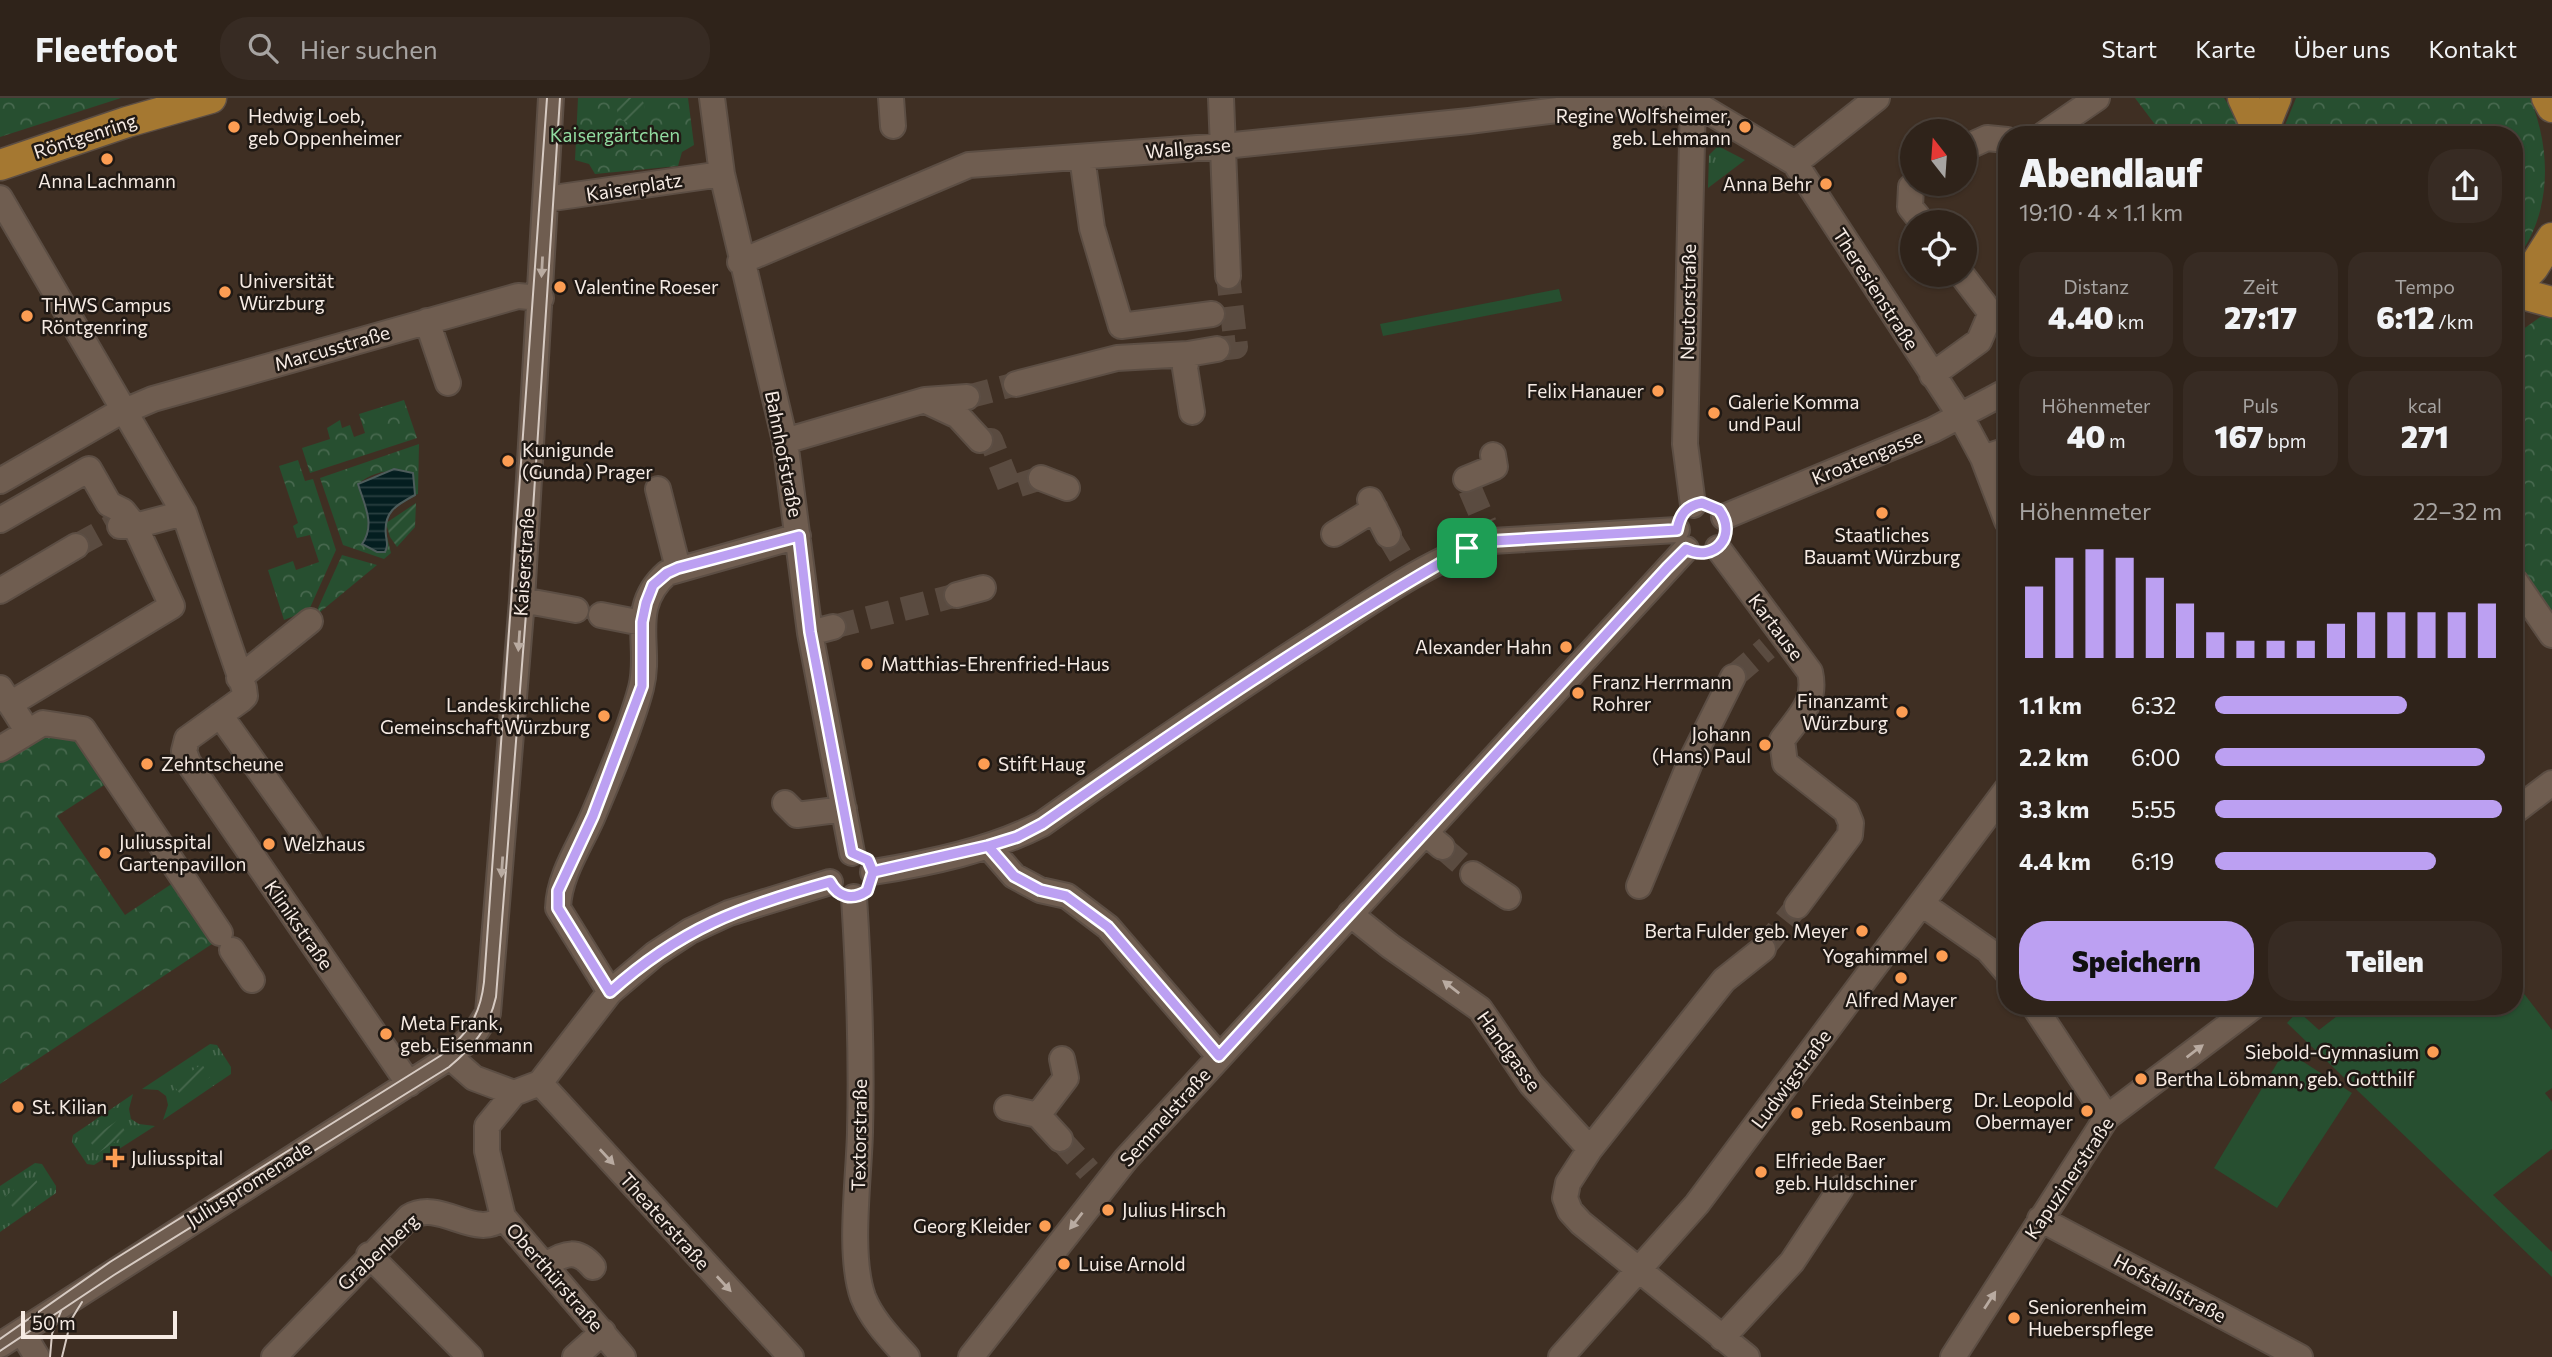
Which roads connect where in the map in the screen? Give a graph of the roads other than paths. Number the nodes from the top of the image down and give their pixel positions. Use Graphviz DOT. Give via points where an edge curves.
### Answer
graph roads {
  1 [pos="211,98"];
  2 [pos="712,98"];
  3 [pos="891,98"];
  4 [pos="1221,98"];
  5 [pos="1654,98"];
  6 [pos="1877,98"];
  7 [pos="2097,98"];
  8 [pos="2243,98"];
  9 [pos="2276,98"];
  10 [pos="2547,98"];
  11 [pos="1687,100"];
  12 [pos="549,102"];
  13 [pos="2552,107"];
  14 [pos="894,126"];
  15 [pos="2056,126"];
  16 [pos="2257,126"];
  17 [pos="2265,126"];
  18 [pos="1998,139"];
  19 [pos="1978,142"];
  20 [pos="1224,146"];
  21 [pos="1082,157"];
  22 [pos="1795,163"];
  23 [pos="0,164"];
  24 [pos="722,174"];
  25 [pos="0,198"];
  26 [pos="546,199"];
  27 [pos="2552,238"];
  28 [pos="740,262"];
  29 [pos="1228,276"];
  30 [pos="2523,278"];
  31 [pos="1971,287"];
  32 [pos="2523,294"];
  33 [pos="529,297"];
  34 [pos="2552,302"];
  35 [pos="1212,314"];
  36 [pos="426,321"];
  37 [pos="1217,349"];
  38 [pos="1188,354"];
  39 [pos="1932,375"];
  40 [pos="448,383"];
  41 [pos="1016,384"];
  42 [pos="1998,396"];
  43 [pos="967,397"];
  44 [pos="925,400"];
  45 [pos="126,410"];
  46 [pos="1192,412"];
  47 [pos="1961,417"];
  48 [pos="980,440"];
  49 [pos="785,441"];
  50 [pos="1998,453"];
  51 [pos="1493,455"];
  52 [pos="1983,458"];
  53 [pos="1041,478"];
  54 [pos="1466,479"];
  55 [pos="0,481"];
  56 [pos="1067,488"];
  57 [pos="657,489"];
  58 [pos="1998,497"];
  59 [pos="1693,505"];
  60 [pos="174,515"];
  61 [pos="1724,517"];
  62 [pos="0,520"];
  63 [pos="125,526"];
  64 [pos="1334,534"];
  65 [pos="1388,535"];
  66 [pos="799,536"];
  67 [pos="1698,545"];
  68 [pos="76,546"];
  69 [pos="678,568"];
  70 [pos="983,588"];
  71 [pos="0,591"];
  72 [pos="2523,593"];
  73 [pos="957,595"];
  74 [pos="522,600"];
  75 [pos="576,610"];
  76 [pos="601,615"];
  77 [pos="310,621"];
  78 [pos="642,622"];
  79 [pos="2552,635"];
  80 [pos="1733,677"];
  81 [pos="239,678"];
  82 [pos="6,704"];
  83 [pos="220,715"];
  84 [pos="28,732"];
  85 [pos="0,749"];
  86 [pos="2552,783"];
  87 [pos="1998,801"];
  88 [pos="785,803"];
  89 [pos="2523,805"];
  90 [pos="844,808"];
  91 [pos="309,841"];
  92 [pos="988,846"];
  93 [pos="852,853"];
  94 [pos="873,872"];
  95 [pos="1473,874"];
  96 [pos="830,882"];
  97 [pos="1639,886"];
  98 [pos="854,897"];
  99 [pos="1508,897"];
  100 [pos="1922,904"];
  101 [pos="1797,906"];
  102 [pos="1350,914"];
  103 [pos="1763,949"];
  104 [pos="1998,962"];
  105 [pos="252,980"];
  106 [pos="610,992"];
  107 [pos="488,1013"];
  108 [pos="2040,1015"];
  109 [pos="2242,1015"];
  110 [pos="1219,1056"];
  111 [pos="450,1057"];
  112 [pos="1062,1059"];
  113 [pos="540,1083"];
  114 [pos="409,1084"];
  115 [pos="514,1093"];
  116 [pos="1007,1108"];
  117 [pos="1038,1115"];
  118 [pos="2107,1117"];
  119 [pos="1060,1139"];
  120 [pos="1590,1149"];
  121 [pos="1841,1188"];
  122 [pos="503,1216"];
  123 [pos="2040,1219"];
  124 [pos="369,1255"];
  125 [pos="546,1265"];
  126 [pos="593,1267"];
  127 [pos="1637,1271"];
  128 [pos="22,1332"];
  129 [pos="603,1332"];
  130 [pos="1723,1338"];
  131 [pos="0,1345"];
  132 [pos="1744,1356"];
  133 [pos="37,1357"];
  134 [pos="274,1357"];
  135 [pos="470,1357"];
  136 [pos="575,1357"];
  137 [pos="623,1357"];
  138 [pos="791,1357"];
  139 [pos="907,1357"];
  140 [pos="971,1357"];
  141 [pos="1561,1357"];
  142 [pos="1953,1357"];
  143 [pos="2300,1357"];
  1 -- 23 [label="main road, Röntgenring"];
  2 -- 24 [label="street, Bahnhofstraße"];
  3 -- 14 [label="street"];
  4 -- 20 [label="street"];
  5 -- 20 [label="street, Wallgasse"];
  6 -- 22 [label="street"];
  7 -- 15 [label="street"];
  8 -- 16 [label="main road"];
  9 -- 17 [label="main road"];
  10 -- 13 [label="main road"];
  11 -- 22 [label="street, Theresienstraße"];
  11 -- 59 [label="street, Neutorstraße" via="1685,444"];
  12 -- 26 [label="street, Kaiserstraße"];
  18 -- 19 [label="street"];
  20 -- 21 [label="street, Wallgasse"];
  20 -- 29 [label="street"];
  21 -- 28 [label="street, Wallgasse" via="969,165"];
  21 -- 35 [label="street" via="1092,228 1121,326"];
  22 -- 39 [label="street, Theresienstraße"];
  24 -- 26 [label="street, Kaiserplatz"];
  24 -- 28 [label="street, Bahnhofstraße"];
  25 -- 45 [label="street"];
  26 -- 33 [label="street, Kaiserstraße, one-way"];
  27 -- 30 [label="main road"];
  28 -- 49 [label="street, Bahnhofstraße"];
  31 -- 39 [label="street" via="1991,313 1979,341"];
  32 -- 34 [label="main road"];
  33 -- 36 [label="street, Marcusstraße"];
  33 -- 74 [label="street, Kaiserstraße"];
  36 -- 40 [label="street"];
  36 -- 45 [label="street, Marcusstraße" via="153,398"];
  37 -- 38 [label="street"];
  38 -- 41 [label="street" via="1117,358"];
  38 -- 46 [label="street" via="1185,368"];
  39 -- 47 [label="street, Theresienstraße"];
  42 -- 47 [label="street, Kroatengasse"];
  43 -- 44 [label="street"];
  44 -- 48 [label="street" via="958,416"];
  44 -- 49 [label="street"];
  45 -- 55 [label="street, Marcusstraße"];
  45 -- 60 [label="street"];
  47 -- 52 [label="street, Theresienstraße"];
  47 -- 61 [label="street, Kroatengasse"];
  49 -- 66 [label="street, Bahnhofstraße"];
  50 -- 52 [label="street"];
  51 -- 54 [label="street" via="1495,467"];
  52 -- 58 [label="street, Theresienstraße"];
  53 -- 56 [label="street"];
  57 -- 69 [label="street"];
  59 -- 61 [label="street" via="1711,505"];
  59 -- 67 [label="street, Semmelstraße" via="1679,517"];
  60 -- 63 [label="street"];
  60 -- 81 [label="street"];
  61 -- 67 [label="street" via="1727,532"];
  62 -- 63 [label="street" via="89,469 108,504 123,511"];
  63 -- 82 [label="street" via="172,606"];
  64 -- 65 [label="street" via="1373,505"];
  66 -- 69 [label="street"];
  66 -- 90 [label="street, Bahnhofstraße" via="821,629"];
  67 -- 92 [label="street" via="1489,532 1467,548 1410,573 1042,824"];
  67 -- 101 [label="street, Kartause" via="1774,641 1810,672 1814,689 1782,740 1781,752 1785,763 1846,811 1851,822 1850,835"];
  67 -- 102 [label="street, Semmelstraße" via="1433,840"];
  68 -- 71 [label="street"];
  69 -- 78 [label="street" via="653,585"];
  70 -- 73 [label="street"];
  72 -- 79 [label="street"];
  74 -- 75 [label="street"];
  74 -- 107 [label="street, Kaiserstraße, one-way"];
  76 -- 78 [label="street"];
  77 -- 81 [label="street"];
  78 -- 106 [label="street" via="642,686 593,816 558,891 558,908"];
  80 -- 97 [label="street" via="1690,763"];
  81 -- 83 [label="street, Klinikstraße" via="245,696"];
  82 -- 84 [label="street"];
  83 -- 91 [label="street"];
  83 -- 114 [label="street, Klinikstraße" via="187,739 184,751 188,762"];
  84 -- 85 [label="street"];
  84 -- 105 [label="street" via="43,723 83,729"];
  86 -- 89 [label="street"];
  87 -- 100 [label="street, Ludwigstraße"];
  88 -- 90 [label="street" via="797,816"];
  90 -- 93 [label="street, Bahnhofstraße"];
  92 -- 94 [label="street"];
  92 -- 110 [label="street" via="1014,876 1040,890 1066,896 1108,927"];
  93 -- 94 [label="street" via="868,860"];
  93 -- 96 [label="street" via="833,862"];
  94 -- 98 [label="street" via="867,891"];
  95 -- 99 [label="street"];
  96 -- 98 [label="street" via="839,894"];
  96 -- 106 [label="street" via="710,921 655,954"];
  98 -- 139 [label="street, Textorstraße" via="860,1075 857,1270 864,1298 879,1326"];
  100 -- 104 [label="street"];
  100 -- 127 [label="street, Ludwigstraße" via="1697,1204"];
  102 -- 110 [label="street, Semmelstraße"];
  120 -- 102 [label="street, Handgasse, one-way" via="1531,1084 1480,1009"];
  103 -- 120 [label="street" via="1724,980"];
  106 -- 113 [label="street"];
  107 -- 111 [label="street, Juliuspromenade"];
  108 -- 118 [label="street"];
  118 -- 109 [label="street, Kapuzinerstraße, one-way"];
  110 -- 140 [label="street, Semmelstraße, one-way" via="1096,1178"];
  111 -- 114 [label="street, Juliuspromenade"];
  111 -- 115 [label="street" via="474,1078"];
  112 -- 117 [label="street" via="1066,1078"];
  113 -- 115 [label="street"];
  113 -- 138 [label="street, Theaterstraße, one-way"];
  114 -- 128 [label="street, Juliuspromenade"];
  115 -- 122 [label="street, Oberthürstraße" via="487,1126 487,1151"];
  116 -- 117 [label="street"];
  117 -- 119 [label="street"];
  118 -- 123 [label="street, Kapuzinerstraße"];
  120 -- 127 [label="street" via="1568,1183 1565,1198 1570,1211"];
  121 -- 130 [label="street" via="1792,1262"];
  122 -- 124 [label="street, Grabenberg" via="484,1226 436,1211 419,1211"];
  122 -- 125 [label="street, Oberthürstraße"];
  142 -- 123 [label="street, Kapuzinerstraße, one-way"];
  123 -- 143 [label="street, Hofstallstraße"];
  124 -- 134 [label="street, Grabenberg"];
  124 -- 135 [label="street"];
  125 -- 126 [label="street" via="572,1253 582,1255"];
  125 -- 129 [label="street, Oberthürstraße"];
  127 -- 130 [label="street"];
  127 -- 141 [label="street, Ludwigstraße"];
  128 -- 131 [label="street, Juliuspromenade"];
  128 -- 133 [label="street"];
  129 -- 136 [label="street"];
  129 -- 137 [label="street, Oberthürstraße"];
  130 -- 132 [label="street"];
}
